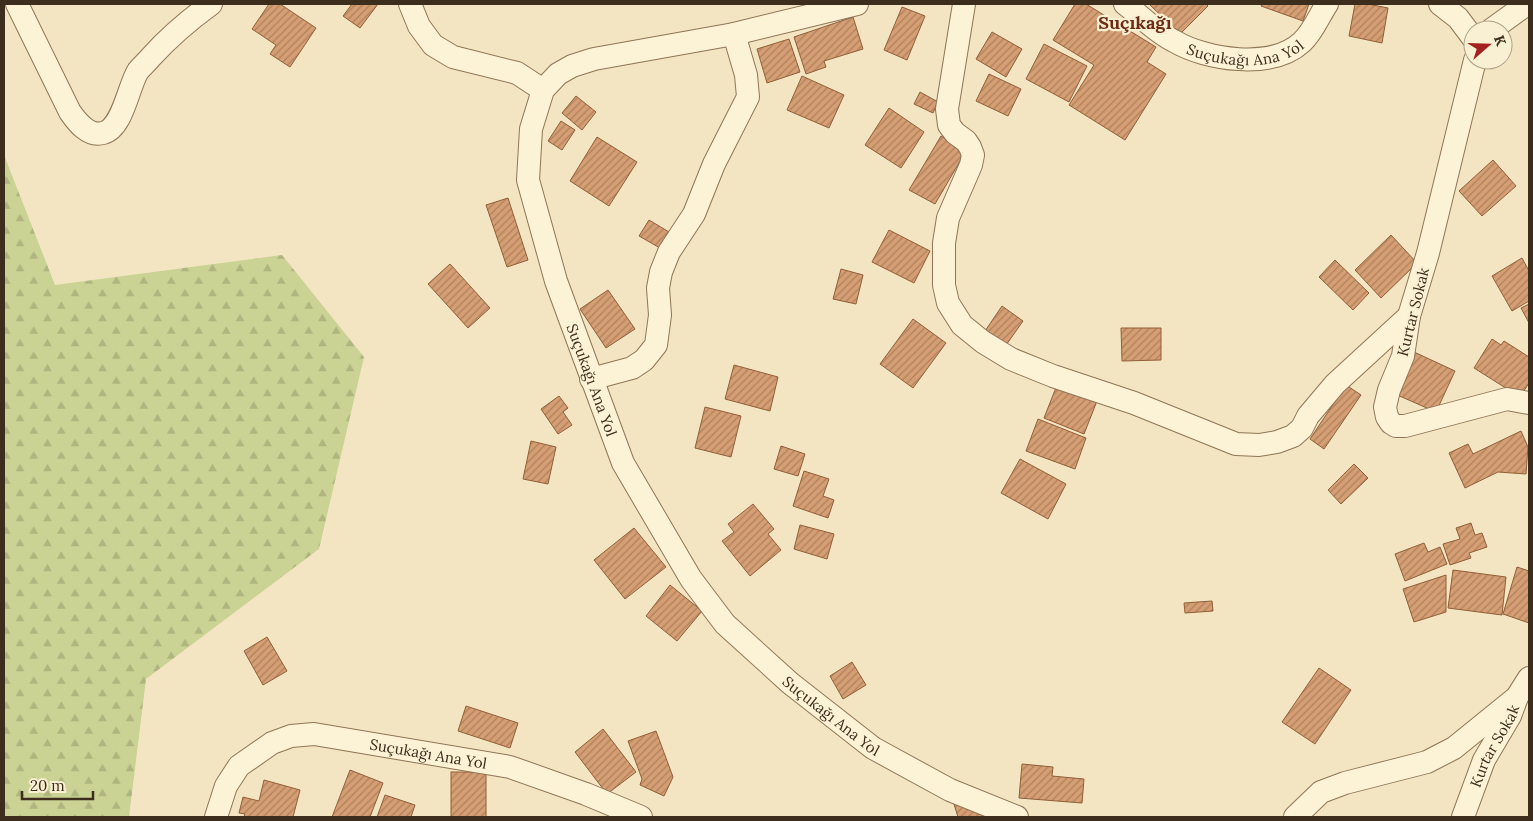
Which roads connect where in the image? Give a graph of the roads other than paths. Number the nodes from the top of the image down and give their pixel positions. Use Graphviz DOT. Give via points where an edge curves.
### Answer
graph roads {
  1 [pos="18,4"];
  2 [pos="211,4"];
  3 [pos="410,4"];
  4 [pos="857,4"];
  5 [pos="964,4"];
  6 [pos="1125,4"];
  7 [pos="1327,4"];
  8 [pos="1440,4"];
  9 [pos="1527,4"];
  10 [pos="1505,20"];
  11 [pos="1463,25"];
  12 [pos="734,34"];
  13 [pos="1473,70"];
  14 [pos="543,90"];
  15 [pos="1409,316"];
  16 [pos="591,379"];
  17 [pos="1529,404"];
  18 [pos="1529,678"];
  19 [pos="1517,697"];
  20 [pos="216,817"];
  21 [pos="641,817"];
  22 [pos="1017,817"];
  23 [pos="1295,817"];
  24 [pos="1463,817"];
  1 -- 2 [label="street" via="70,112 79,124 97,134 105,133 118,120 138,72 186,22"];
  3 -- 14 [label="street" via="419,26 433,45 453,57 517,73"];
  4 -- 12 [label="street, Suçukağı Ana Yol"];
  5 -- 15 [label="street" via="947,109 949,125 966,141 973,155 948,218 944,243 944,285 948,303 962,325 983,342 1011,359 1053,376 1134,403 1236,444 1259,445 1293,436 1335,384"];
  6 -- 7 [label="street, Suçukağı Ana Yol" via="1173,41 1192,50 1246,60 1264,58 1300,44"];
  8 -- 11 [label="street"];
  9 -- 10 [label="street"];
  12 -- 14 [label="street, Suçukağı Ana Yol" via="594,59 558,74"];
  12 -- 16 [label="street" via="746,75 748,97 714,164 694,214 669,252 661,272 656,345 644,360 632,368"];
  13 -- 15 [label="street, Kurtar Sokak" via="1428,253"];
  14 -- 16 [label="street, Suçukağı Ana Yol" via="531,129 528,180 556,281"];
  15 -- 17 [label="street, Kurtar Sokak" via="1403,356 1385,408 1391,423 1404,426 1508,399"];
  16 -- 22 [label="street, Suçukağı Ana Yol" via="623,463 691,579 726,624 790,683 873,748 950,790"];
  18 -- 19 [label="street, Kurtar Sokak"];
  19 -- 23 [label="street" via="1454,748 1427,762 1345,782 1321,792"];
  19 -- 24 [label="street, Kurtar Sokak" via="1510,716 1484,760"];
  20 -- 21 [label="street, Suçukağı Ana Yol" via="226,786 239,766 272,743 290,736 314,734 510,767"];
}
